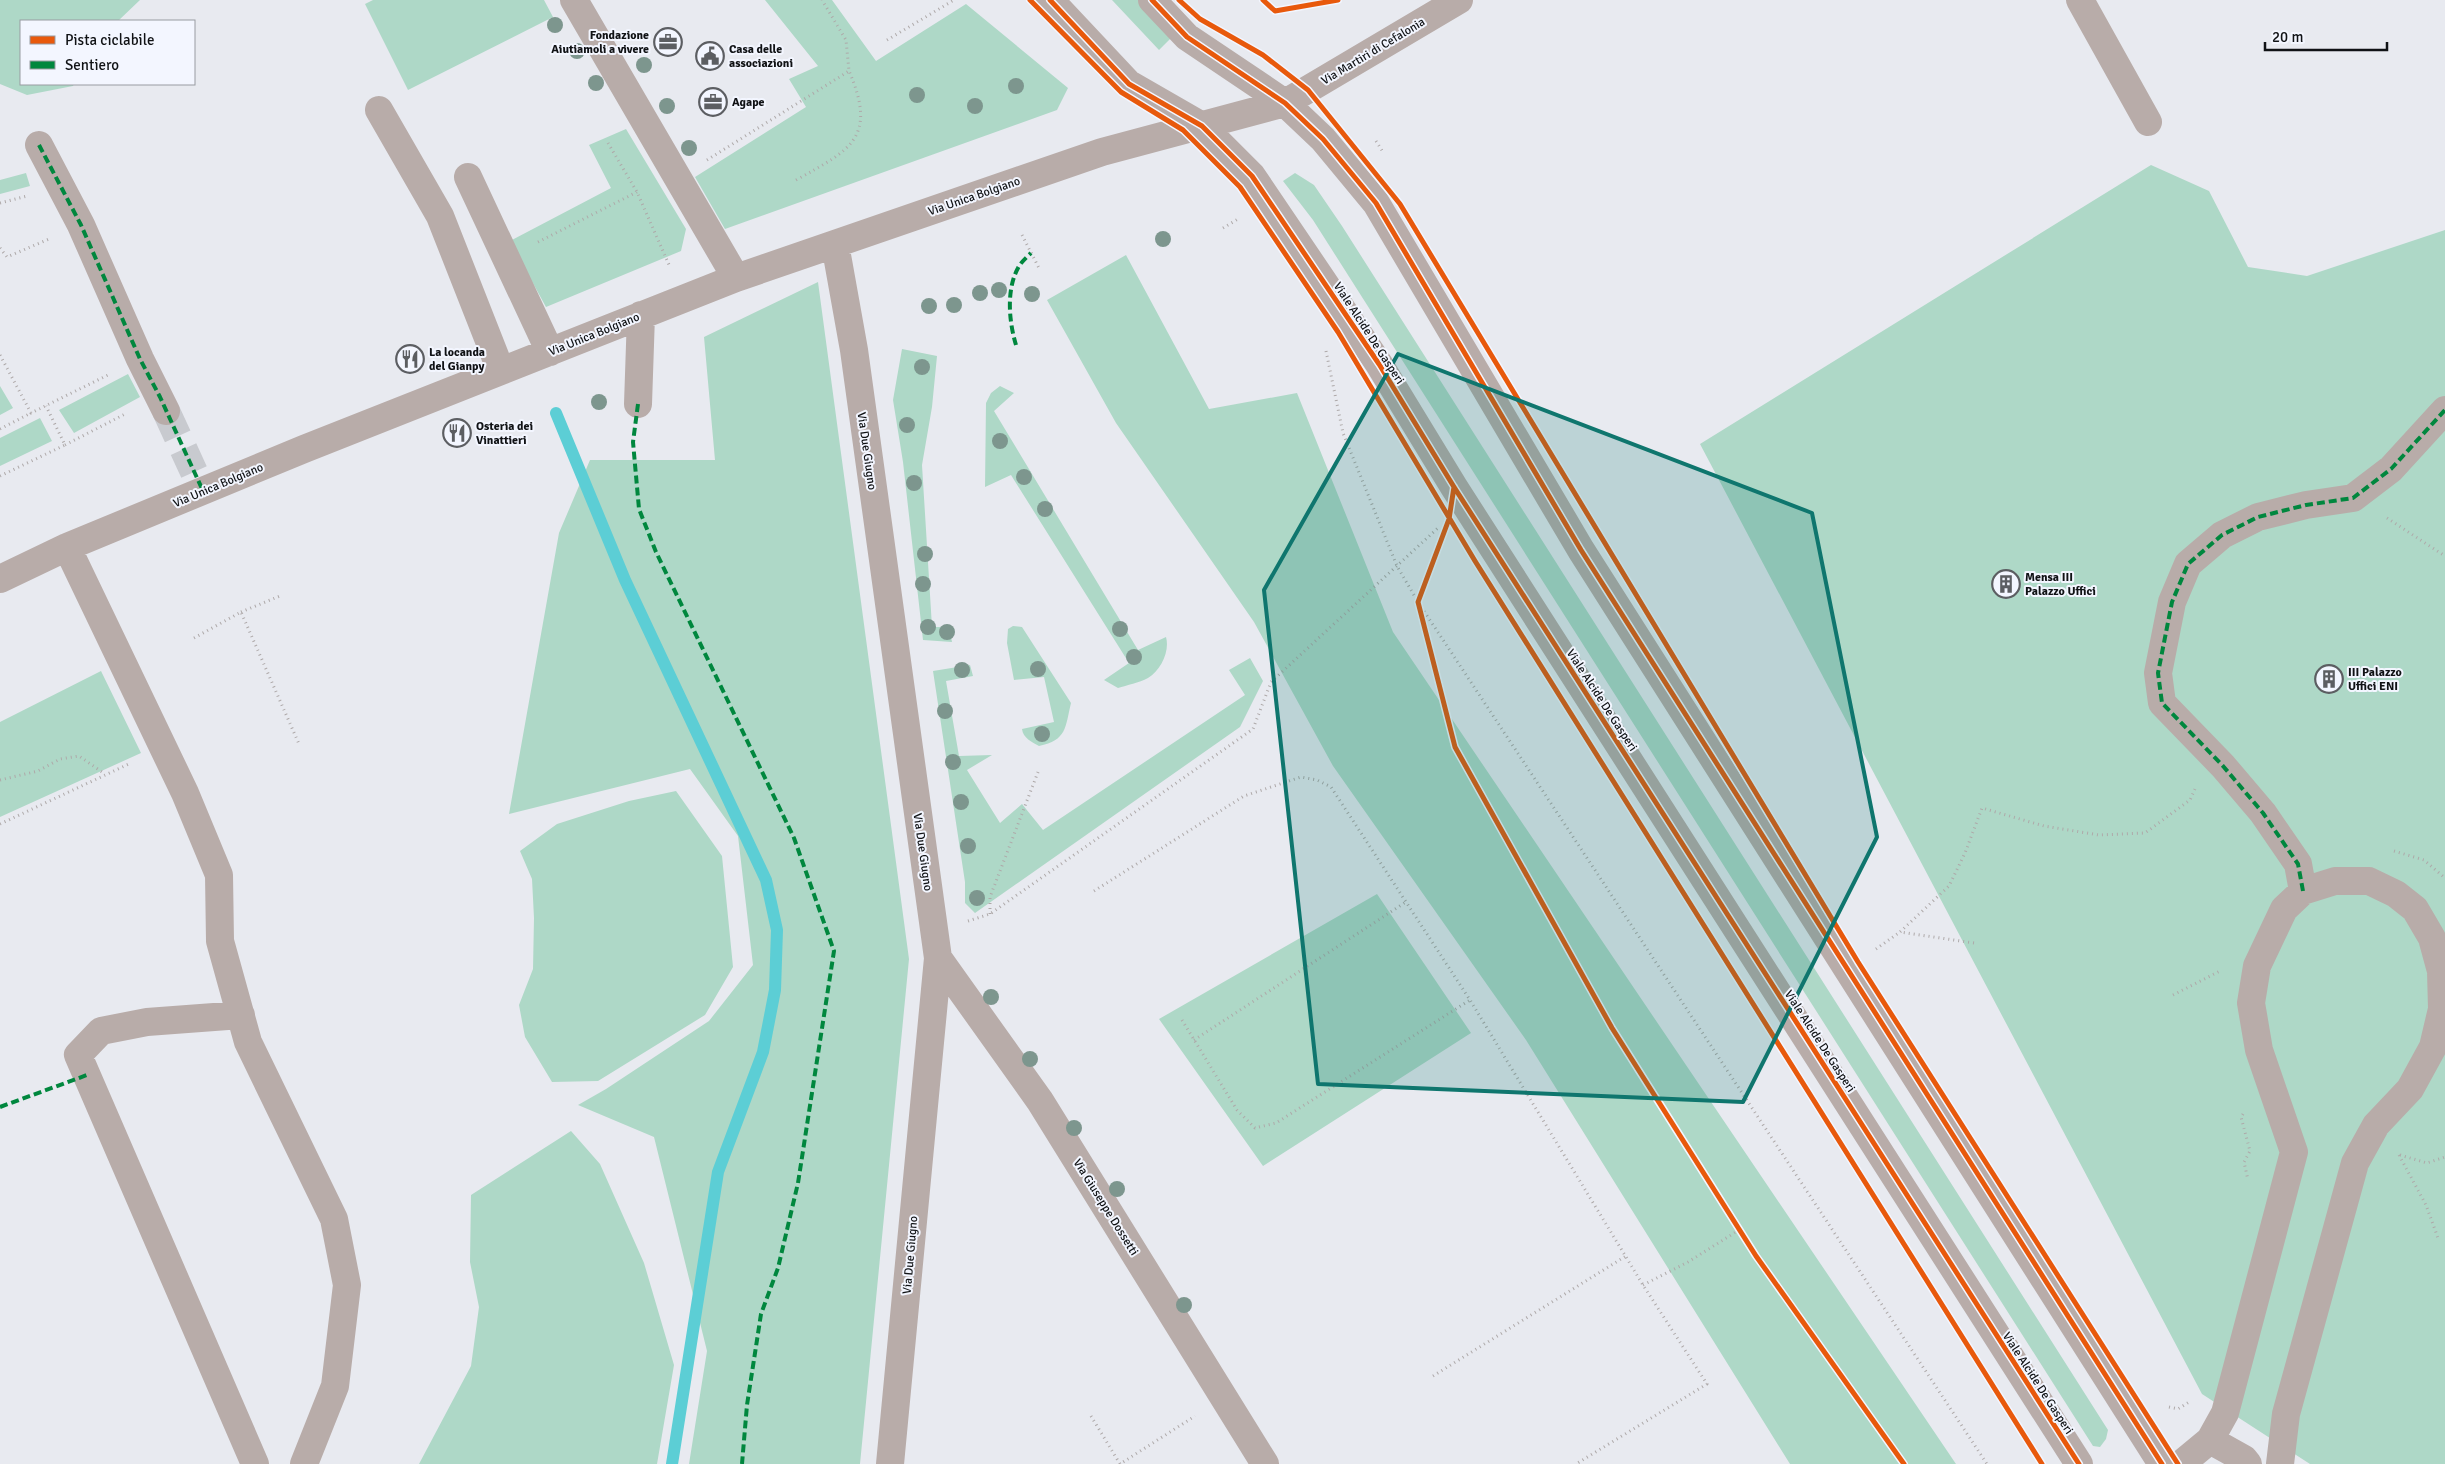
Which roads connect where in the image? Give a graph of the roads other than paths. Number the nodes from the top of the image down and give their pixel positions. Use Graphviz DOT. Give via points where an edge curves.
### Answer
graph roads {
  1 [pos="574,0"];
  2 [pos="1050,0"];
  3 [pos="1152,0"];
  4 [pos="1459,0"];
  5 [pos="2080,0"];
  6 [pos="1285,103"];
  7 [pos="379,110"];
  8 [pos="2148,122"];
  9 [pos="1202,126"];
  10 [pos="38,145"];
  11 [pos="468,177"];
  12 [pos="835,244"];
  13 [pos="736,278"];
  14 [pos="641,315"];
  15 [pos="550,352"];
  16 [pos="501,371"];
  17 [pos="163,404"];
  18 [pos="638,404"];
  19 [pos="2445,410"];
  20 [pos="67,547"];
  21 [pos="0,579"];
  22 [pos="2303,891"];
  23 [pos="938,958"];
  24 [pos="241,1015"];
  25 [pos="2210,1440"];
  26 [pos="255,1464"];
  27 [pos="304,1464"];
  28 [pos="890,1464"];
  29 [pos="1265,1464"];
  30 [pos="2079,1464"];
  31 [pos="2162,1464"];
  32 [pos="2181,1464"];
  33 [pos="2248,1464"];
  34 [pos="2280,1464"];
  1 -- 13 [label="street"];
  2 -- 9 [label="street, Viale Alcide De Gasperi" via="1129,84"];
  3 -- 6 [label="street" via="1187,37"];
  4 -- 6 [label="street, Via Martiri di Cefalonia"];
  5 -- 8 [label="street"];
  6 -- 9 [label="street, Via Martiri di Cefalonia"];
  6 -- 31 [label="street" via="1323,139 1376,203 1581,550"];
  7 -- 16 [label="street" via="440,216"];
  9 -- 12 [label="street, Via Unica Bolgiano" via="1102,152"];
  9 -- 30 [label="street, Viale Alcide De Gasperi" via="1252,176 1379,364 1454,487"];
  10 -- 17 [label="street" via="81,225"];
  11 -- 15 [label="street"];
  12 -- 13 [label="street, Via Unica Bolgiano"];
  12 -- 23 [label="street, Via Due Giugno" via="854,350"];
  13 -- 14 [label="street, Via Unica Bolgiano"];
  14 -- 15 [label="street, Via Unica Bolgiano"];
  14 -- 18 [label="street"];
  15 -- 16 [label="street, Via Unica Bolgiano"];
  16 -- 20 [label="street, Via Unica Bolgiano" via="198,482"];
  19 -- 22 [label="street" via="2392,468 2353,498 2258,517 2222,535 2188,564 2172,602 2158,673 2162,704 2210,752 2263,813 2298,864"];
  20 -- 21 [label="street, Via Unica Bolgiano"];
  20 -- 24 [label="street" via="186,793 219,875 220,942"];
  22 -- 25 [label="street" via="2284,909 2272,930 2257,966 2251,1003 2259,1050 2294,1152 2225,1413"];
  22 -- 34 [label="street" via="2334,880 2368,880 2396,894 2415,909 2432,938 2441,971 2442,1009 2433,1047 2410,1089 2376,1125 2355,1163 2286,1414"];
  23 -- 28 [label="street, Via Due Giugno"];
  23 -- 29 [label="street, Via Giuseppe Dossetti" via="1040,1101"];
  24 -- 26 [label="street" via="146,1022 101,1031 78,1055"];
  24 -- 27 [label="street" via="248,1042 334,1219 347,1285 335,1386"];
  25 -- 32 [label="street"];
  25 -- 33 [label="street"];
}
